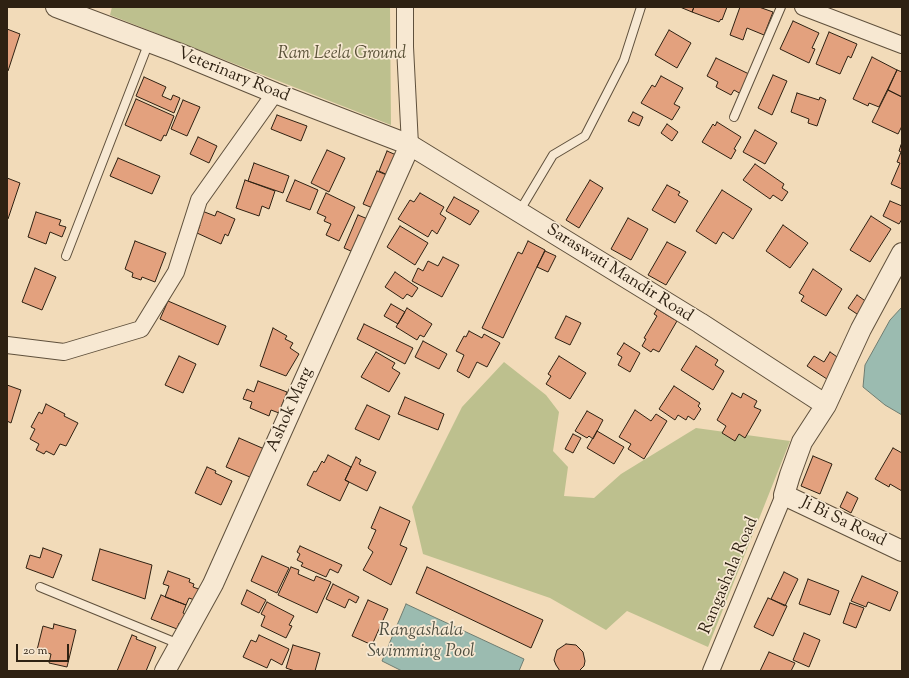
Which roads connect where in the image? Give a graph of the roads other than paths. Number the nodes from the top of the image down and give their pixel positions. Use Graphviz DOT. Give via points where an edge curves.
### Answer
graph roads {
  1 [pos="56,7"];
  2 [pos="405,7"];
  3 [pos="641,7"];
  4 [pos="781,7"];
  5 [pos="803,7"];
  6 [pos="149,42"];
  7 [pos="902,45"];
  8 [pos="275,93"];
  9 [pos="734,117"];
  10 [pos="410,145"];
  11 [pos="519,212"];
  12 [pos="902,253"];
  13 [pos="66,256"];
  14 [pos="7,345"];
  15 [pos="826,405"];
  16 [pos="784,495"];
  17 [pos="902,551"];
  18 [pos="40,587"];
  19 [pos="180,644"];
  20 [pos="165,671"];
  21 [pos="710,671"];
  1 -- 6 [label="street, Veterinary Road"];
  2 -- 10 [label="street"];
  3 -- 11 [label="lane" via="624,60 585,136 553,155"];
  4 -- 9 [label="lane"];
  5 -- 7 [label="street"];
  6 -- 8 [label="street, Veterinary Road"];
  6 -- 13 [label="lane"];
  8 -- 10 [label="street, Veterinary Road"];
  8 -- 14 [label="street" via="199,200 176,272 140,329 64,352"];
  10 -- 11 [label="street, Saraswati Mandir Road"];
  10 -- 19 [label="street, Ashok Marg" via="213,584"];
  11 -- 15 [label="street, Saraswati Mandir Road" via="700,323"];
  12 -- 15 [label="street" via="861,329"];
  15 -- 16 [label="street" via="802,442"];
  16 -- 17 [label="street, Ji Bi Sa Road"];
  16 -- 21 [label="street, Rangashala Road"];
  18 -- 19 [label="lane"];
  19 -- 20 [label="street, Ashok Marg"];
}
